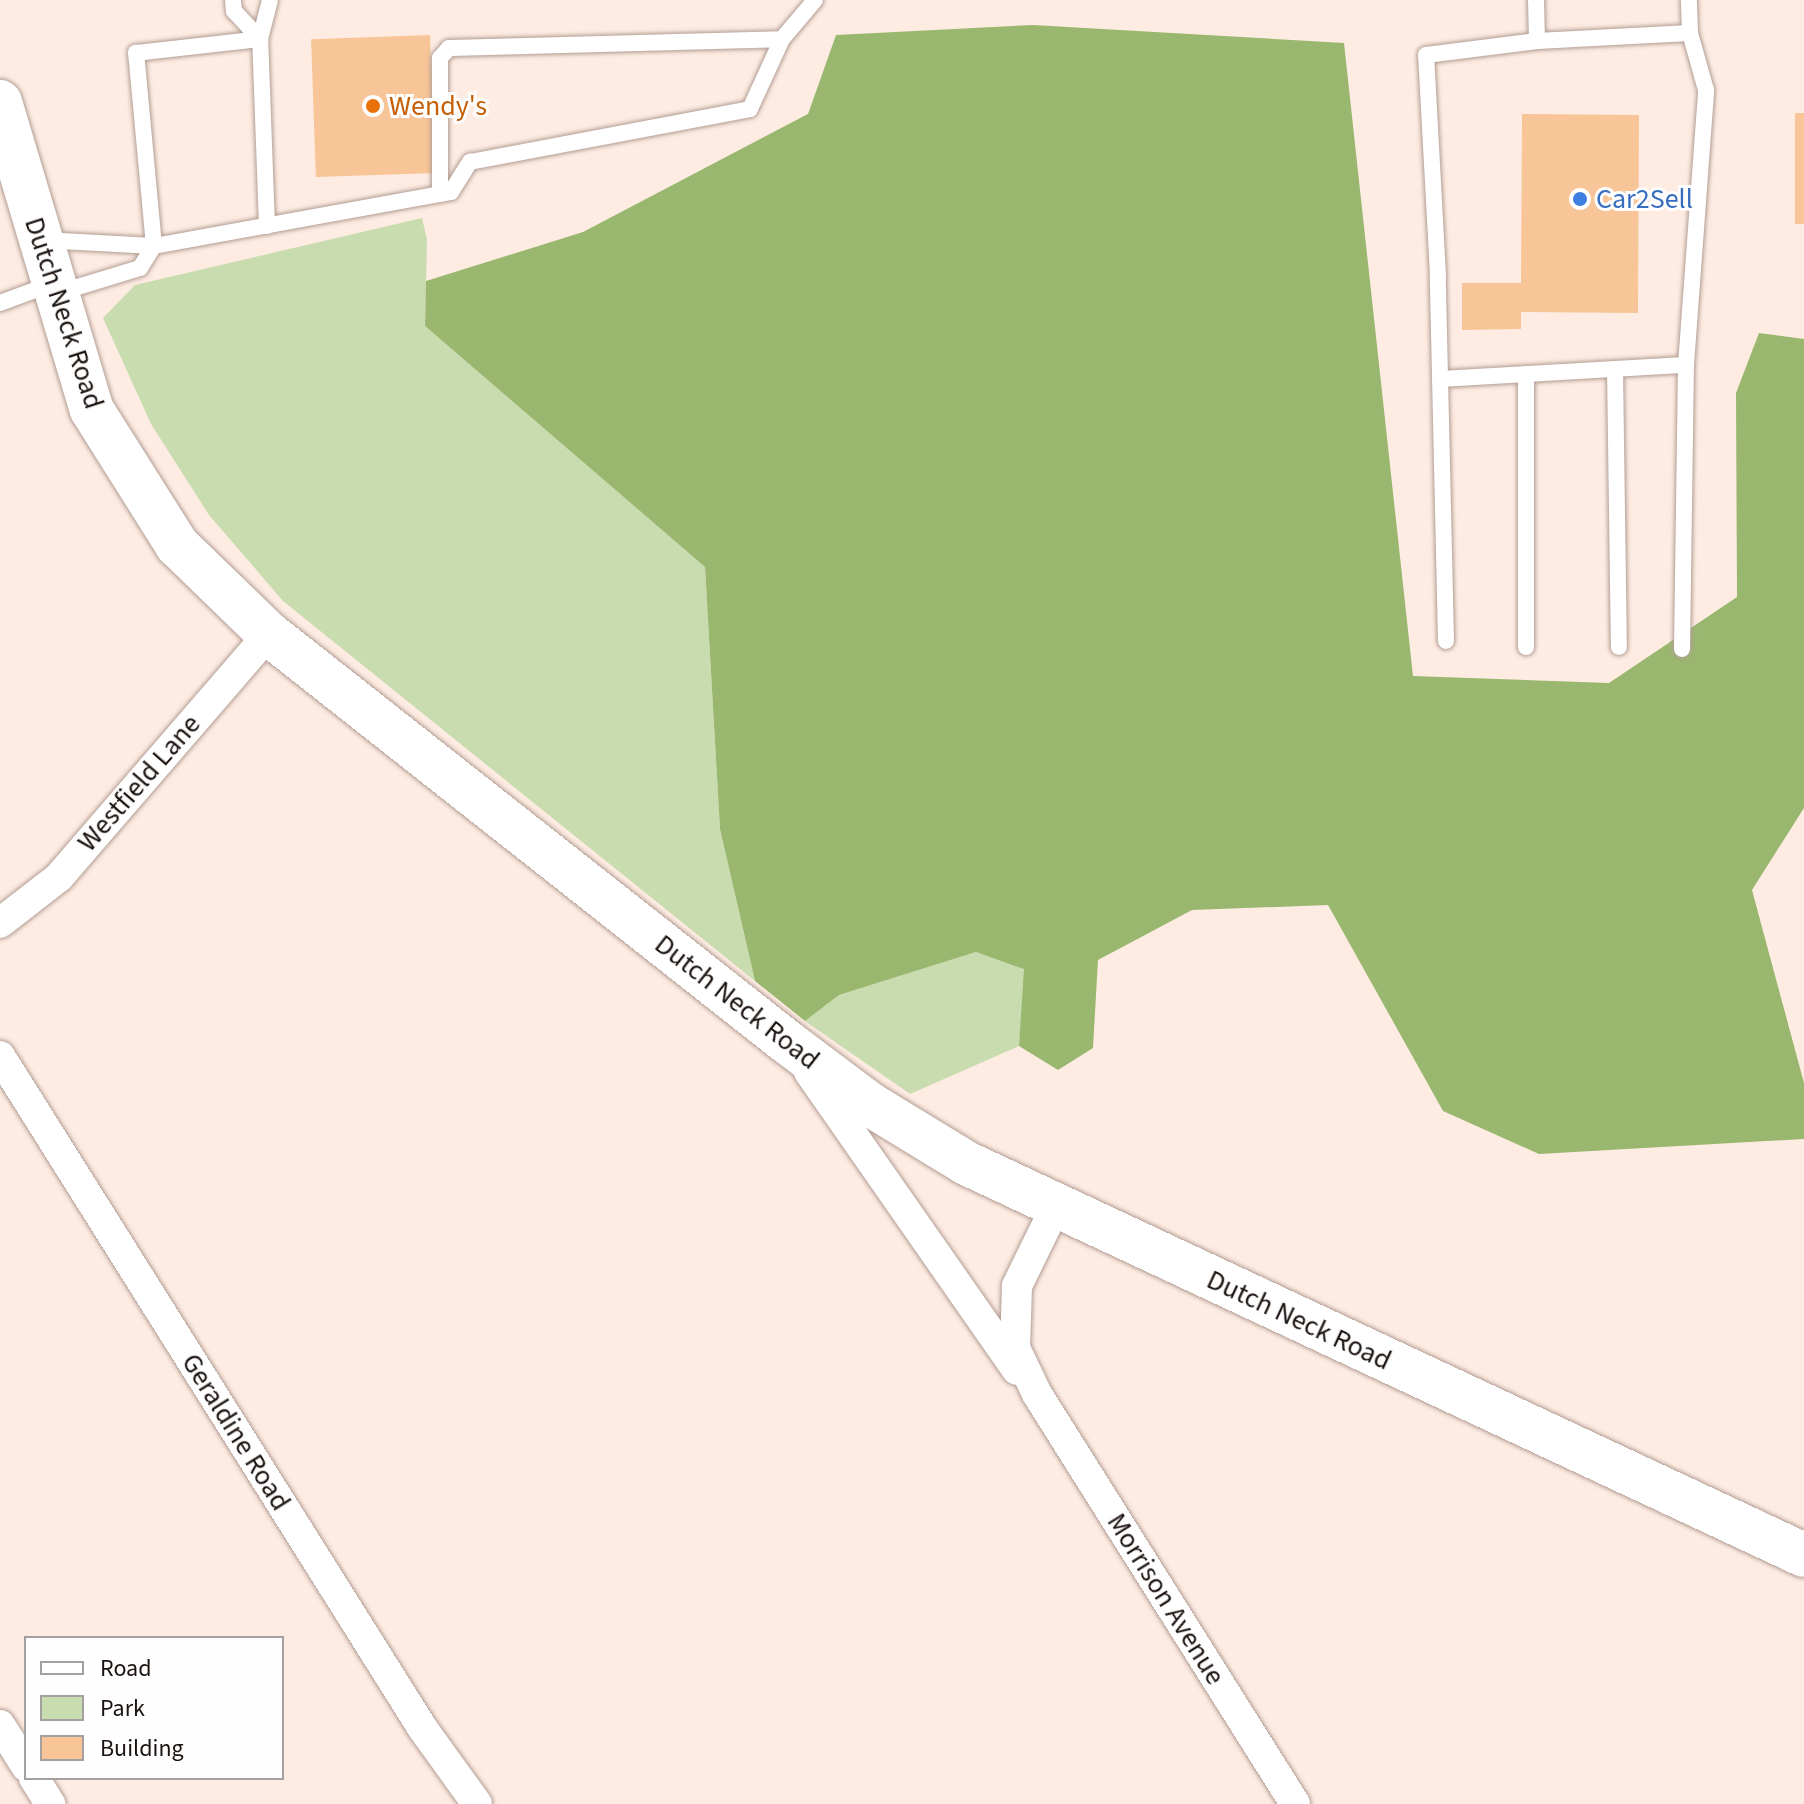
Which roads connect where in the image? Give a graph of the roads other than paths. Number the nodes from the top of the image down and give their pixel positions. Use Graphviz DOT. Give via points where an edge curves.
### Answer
graph roads {
  1 [pos="233,0"];
  2 [pos="270,0"];
  3 [pos="815,0"];
  4 [pos="1536,0"];
  5 [pos="1689,0"];
  6 [pos="1690,33"];
  7 [pos="260,39"];
  8 [pos="782,39"];
  9 [pos="1537,41"];
  10 [pos="0,102"];
  11 [pos="440,194"];
  12 [pos="267,226"];
  13 [pos="40,240"];
  14 [pos="154,246"];
  15 [pos="55,288"];
  16 [pos="0,303"];
  17 [pos="1686,365"];
  18 [pos="1615,369"];
  19 [pos="1526,374"];
  20 [pos="1440,379"];
  21 [pos="269,634"];
  22 [pos="1446,641"];
  23 [pos="1526,647"];
  24 [pos="1619,647"];
  25 [pos="1682,649"];
  26 [pos="0,923"];
  27 [pos="787,1042"];
  28 [pos="0,1056"];
  29 [pos="1055,1208"];
  30 [pos="1037,1394"];
  31 [pos="1804,1555"];
  32 [pos="0,1725"];
  33 [pos="24,1763"];
  34 [pos="35,1780"];
  35 [pos="50,1804"];
  36 [pos="477,1804"];
  37 [pos="1295,1804"];
  1 -- 7 [label="lane" via="234,11"];
  2 -- 7 [label="lane"];
  3 -- 8 [label="lane"];
  4 -- 9 [label="lane"];
  5 -- 6 [label="lane"];
  6 -- 9 [label="lane"];
  6 -- 17 [label="lane" via="1706,90"];
  7 -- 12 [label="lane"];
  7 -- 14 [label="lane" via="136,53"];
  8 -- 11 [label="lane" via="750,109 470,162 451,192"];
  8 -- 11 [label="lane" via="449,48 440,58"];
  9 -- 20 [label="lane" via="1426,55"];
  10 -- 13 [label="street, Dutch Neck Road"];
  11 -- 12 [label="lane"];
  12 -- 14 [label="lane"];
  13 -- 14 [label="lane"];
  13 -- 15 [label="street, Dutch Neck Road"];
  14 -- 15 [label="lane" via="140,268"];
  15 -- 16 [label="lane"];
  15 -- 21 [label="street, Dutch Neck Road" via="92,410 130,479 177,545"];
  17 -- 18 [label="lane"];
  17 -- 25 [label="lane"];
  18 -- 19 [label="lane"];
  18 -- 24 [label="lane"];
  19 -- 20 [label="lane"];
  19 -- 23 [label="lane"];
  20 -- 22 [label="lane"];
  21 -- 26 [label="street, Westfield Lane" via="59,877"];
  21 -- 27 [label="street, Dutch Neck Road"];
  27 -- 29 [label="street, Dutch Neck Road" via="871,1105"];
  27 -- 30 [label="street, Morrison Avenue" via="865,1147 981,1326"];
  28 -- 36 [label="street, Geraldine Road" via="423,1729"];
  29 -- 30 [label="street, Morrison Avenue" via="1017,1286 1012,1316 1015,1348"];
  29 -- 31 [label="street, Dutch Neck Road"];
  30 -- 37 [label="street, Morrison Avenue"];
  32 -- 33 [label="street"];
  34 -- 35 [label="street"];
}
